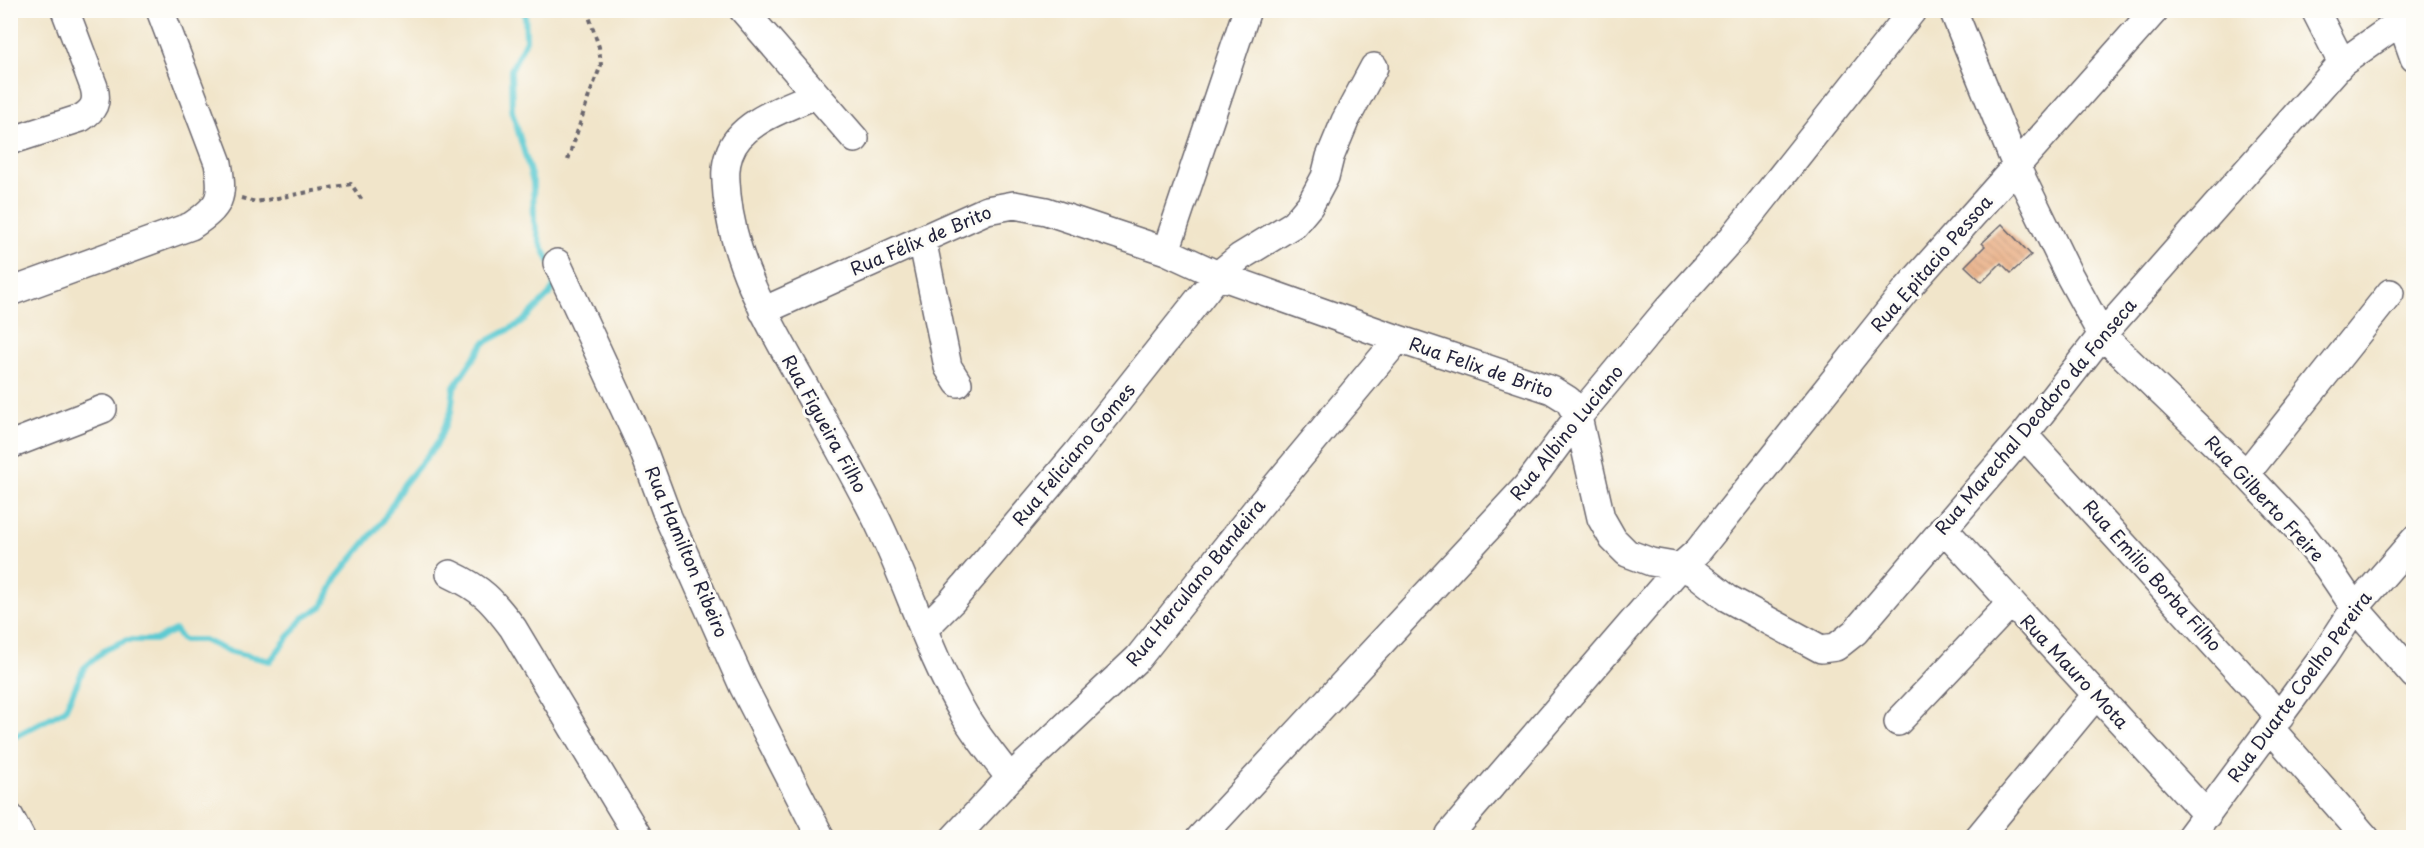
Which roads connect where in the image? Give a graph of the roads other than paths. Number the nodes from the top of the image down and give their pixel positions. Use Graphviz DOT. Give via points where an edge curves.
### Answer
graph roads {
  1 [pos="65,10"];
  2 [pos="159,10"];
  3 [pos="743,10"];
  4 [pos="1247,10"];
  5 [pos="1913,10"];
  6 [pos="1953,10"];
  7 [pos="2315,10"];
  8 [pos="2144,15"];
  9 [pos="2407,17"];
  10 [pos="2414,58"];
  11 [pos="2342,63"];
  12 [pos="1374,67"];
  13 [pos="815,95"];
  14 [pos="855,139"];
  15 [pos="10,141"];
  16 [pos="2017,168"];
  17 [pos="922,239"];
  18 [pos="1166,251"];
  19 [pos="557,262"];
  20 [pos="1218,275"];
  21 [pos="10,292"];
  22 [pos="2390,293"];
  23 [pos="764,311"];
  24 [pos="2102,335"];
  25 [pos="1398,339"];
  26 [pos="958,383"];
  27 [pos="103,409"];
  28 [pos="1578,417"];
  29 [pos="2024,435"];
  30 [pos="10,445"];
  31 [pos="2246,474"];
  32 [pos="1943,528"];
  33 [pos="2414,540"];
  34 [pos="1687,570"];
  35 [pos="450,574"];
  36 [pos="2010,604"];
  37 [pos="2355,608"];
  38 [pos="923,630"];
  39 [pos="2414,675"];
  40 [pos="2096,695"];
  41 [pos="1898,722"];
  42 [pos="2275,723"];
  43 [pos="1010,778"];
  44 [pos="2207,815"];
  45 [pos="10,817"];
  46 [pos="1450,834"];
  47 [pos="21,837"];
  48 [pos="639,837"];
  49 [pos="821,837"];
  50 [pos="954,837"];
  51 [pos="1200,837"];
  52 [pos="1978,837"];
  53 [pos="2189,837"];
  54 [pos="2366,837"];
  1 -- 15 [label="street" via="94,87 96,96 91,111 81,118"];
  2 -- 21 [label="street" via="218,163 220,197 212,212 191,226"];
  3 -- 13 [label="street"];
  4 -- 18 [label="street"];
  5 -- 28 [label="street, Rua Albino Luciano" via="1733,237"];
  6 -- 16 [label="street, Rua Gilberto Freire"];
  7 -- 11 [label="street"];
  8 -- 16 [label="street, Rua Epitacio Pessoa"];
  9 -- 10 [label="street"];
  9 -- 11 [label="street, Rua Marechal Deodoro da Fonseca"];
  11 -- 24 [label="street, Rua Marechal Deodoro da Fonseca"];
  12 -- 20 [label="street, Rua Feliciano Gomes" via="1345,121 1325,177 1310,205 1294,224"];
  13 -- 14 [label="street"];
  13 -- 23 [label="street, Rua Figueira Filho" via="749,128 734,142 729,154 725,174 729,220 740,258"];
  16 -- 24 [label="street, Rua Gilberto Freire"];
  16 -- 34 [label="street, Rua Epitacio Pessoa" via="1906,290 1717,526"];
  17 -- 18 [label="street, Rua Félix de Brito" via="987,210 1014,205 1046,211"];
  17 -- 23 [label="street, Rua Félix de Brito"];
  17 -- 26 [label="street" via="948,367"];
  18 -- 20 [label="street, Rua Félix de Brito"];
  19 -- 49 [label="street, Rua Hamilton Ribeiro" via="642,447 743,686"];
  20 -- 25 [label="street, Rua Felix de Brito"];
  20 -- 38 [label="street, Rua Feliciano Gomes" via="1077,453"];
  22 -- 31 [label="street"];
  23 -- 38 [label="street, Rua Figueira Filho" via="875,516"];
  24 -- 29 [label="street, Rua Marechal Deodoro da Fonseca"];
  24 -- 31 [label="street, Rua Gilberto Freire"];
  25 -- 28 [label="street, Rua Felix de Brito" via="1552,390 1568,400"];
  25 -- 43 [label="street, Rua Herculano Bandeira" via="1138,658"];
  27 -- 30 [label="street"];
  28 -- 34 [label="street, Rua Felix de Brito" via="1601,518 1612,539 1627,553"];
  28 -- 51 [label="street, Rua Albino Luciano" via="1503,513"];
  29 -- 32 [label="street, Rua Marechal Deodoro da Fonseca"];
  29 -- 42 [label="street, Rua Emilio Borba Filho"];
  31 -- 37 [label="street, Rua Gilberto Freire" via="2297,528"];
  32 -- 34 [label="street, Rua Marechal Deodoro da Fonseca" via="1855,632 1830,649 1795,637"];
  32 -- 36 [label="street, Rua Mauro Mota"];
  33 -- 37 [label="street, Rua Duarte Coelho Pereira"];
  34 -- 46 [label="street"];
  35 -- 48 [label="street" via="475,586 513,628"];
  36 -- 40 [label="street, Rua Mauro Mota"];
  36 -- 41 [label="street"];
  37 -- 39 [label="street, Rua Gilberto Freire"];
  37 -- 42 [label="street, Rua Duarte Coelho Pereira"];
  38 -- 43 [label="street, Rua Figueira Filho" via="965,716"];
  40 -- 44 [label="street, Rua Mauro Mota"];
  40 -- 52 [label="street"];
  42 -- 44 [label="street, Rua Duarte Coelho Pereira"];
  42 -- 54 [label="street, Rua Emilio Borba Filho"];
  43 -- 50 [label="street, Rua Herculano Bandeira"];
  44 -- 53 [label="street, Rua Duarte Coelho Pereira"];
  45 -- 47 [label="street"];
}
